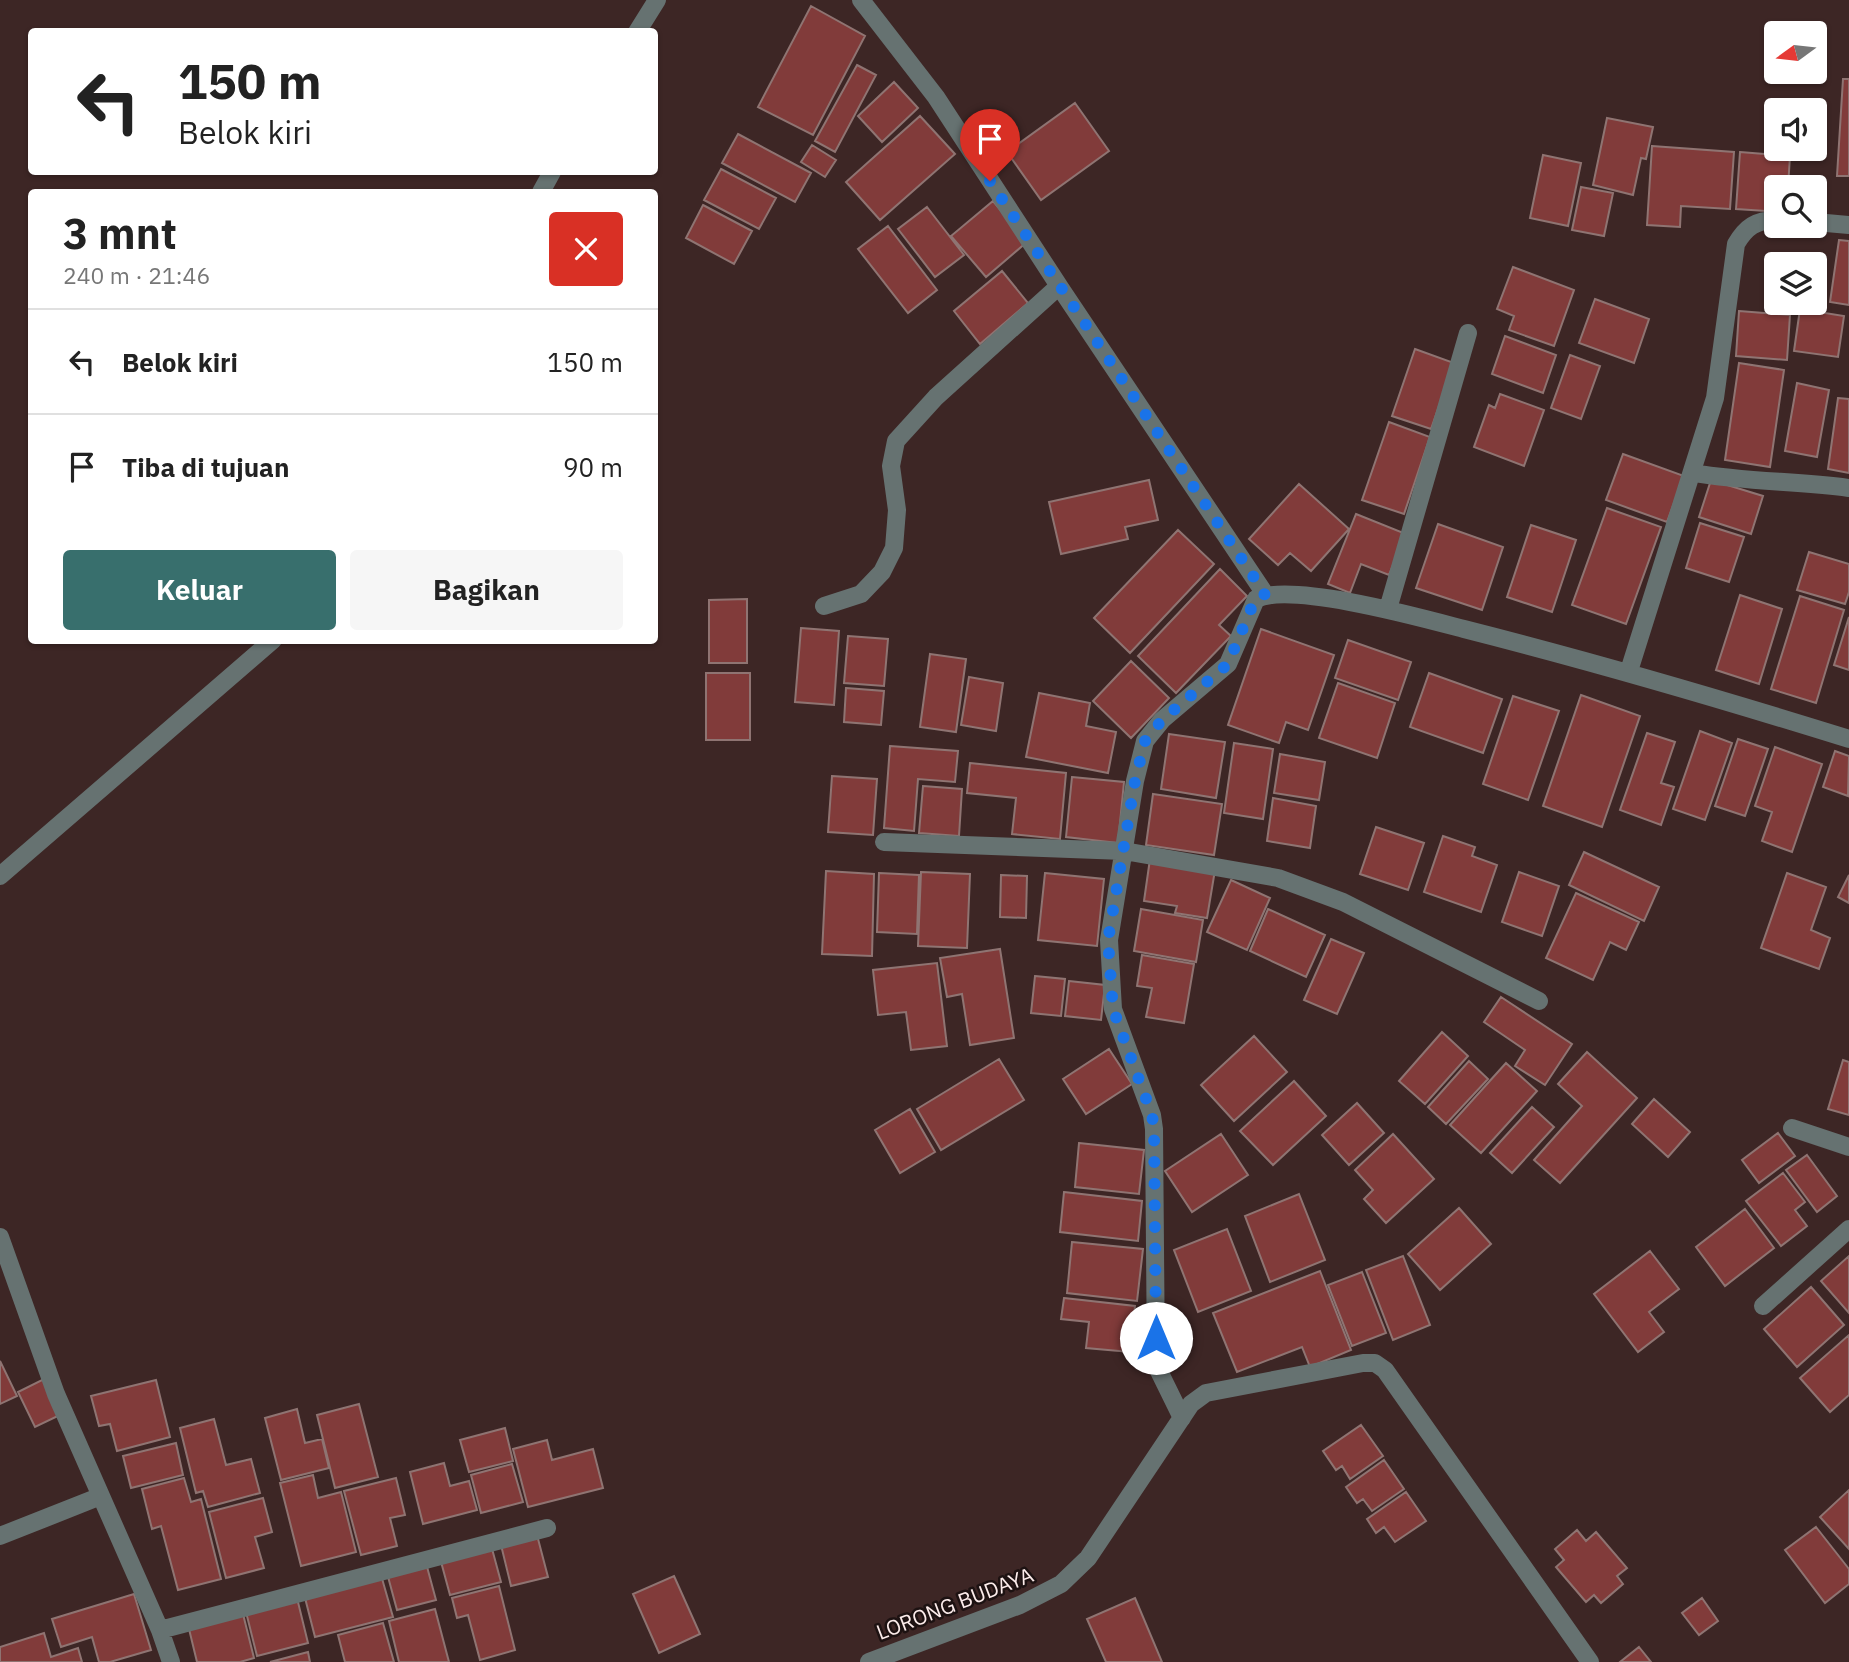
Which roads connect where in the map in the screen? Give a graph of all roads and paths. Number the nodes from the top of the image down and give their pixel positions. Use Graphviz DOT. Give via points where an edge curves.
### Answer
graph roads {
  1 [pos="657,0"];
  2 [pos="860,0"];
  3 [pos="640,28"];
  4 [pos="1764,222"];
  5 [pos="1827,223"];
  6 [pos="1849,225"];
  7 [pos="1059,286"];
  8 [pos="1468,333"];
  9 [pos="1694,473"];
  10 [pos="1849,488"];
  11 [pos="1265,594"];
  12 [pos="824,606"];
  13 [pos="1388,609"];
  14 [pos="268,644"];
  15 [pos="1629,671"];
  16 [pos="1849,739"];
  17 [pos="884,842"];
  18 [pos="1124,851"];
  19 [pos="0,876"];
  20 [pos="1539,1002"];
  21 [pos="1792,1128"];
  22 [pos="1849,1147"];
  23 [pos="1849,1229"];
  24 [pos="0,1237"];
  25 [pos="1763,1306"];
  26 [pos="1182,1418"];
  27 [pos="102,1496"];
  28 [pos="547,1528"];
  29 [pos="0,1536"];
  30 [pos="160,1630"];
  31 [pos="171,1662"];
  32 [pos="869,1662"];
  33 [pos="1590,1662"];
  1 -- 3 [label="street"];
  2 -- 7 [label="street" via="936,97"];
  4 -- 9 [label="street" via="1744,230 1736,244 1715,398"];
  5 -- 6 [label="street"];
  7 -- 11 [label="street"];
  7 -- 12 [label="street" via="936,397 896,441 891,466 897,509 894,548 882,572 861,594"];
  8 -- 13 [label="street"];
  9 -- 10 [label="street"];
  9 -- 15 [label="street"];
  11 -- 13 [label="street"];
  11 -- 18 [label="street" via="1255,599 1228,664 1162,720 1145,741"];
  13 -- 15 [label="street"];
  14 -- 19 [label="street"];
  15 -- 16 [label="street"];
  17 -- 18 [label="street"];
  18 -- 20 [label="street" via="1278,878 1315,889"];
  18 -- 26 [label="street" via="1108,940 1113,1009 1152,1115 1156,1365"];
  21 -- 22 [label="street"];
  23 -- 25 [label="street"];
  24 -- 27 [label="street" via="56,1394"];
  26 -- 32 [label="street, LORONG BUDAYA" via="1088,1558 1061,1584 1020,1605"];
  26 -- 33 [label="street, LORONG BUDAYA" via="1206,1393 1375,1363 1385,1370"];
  27 -- 29 [label="street"];
  27 -- 30 [label="street"];
  28 -- 30 [label="street"];
  30 -- 31 [label="street"];
}
